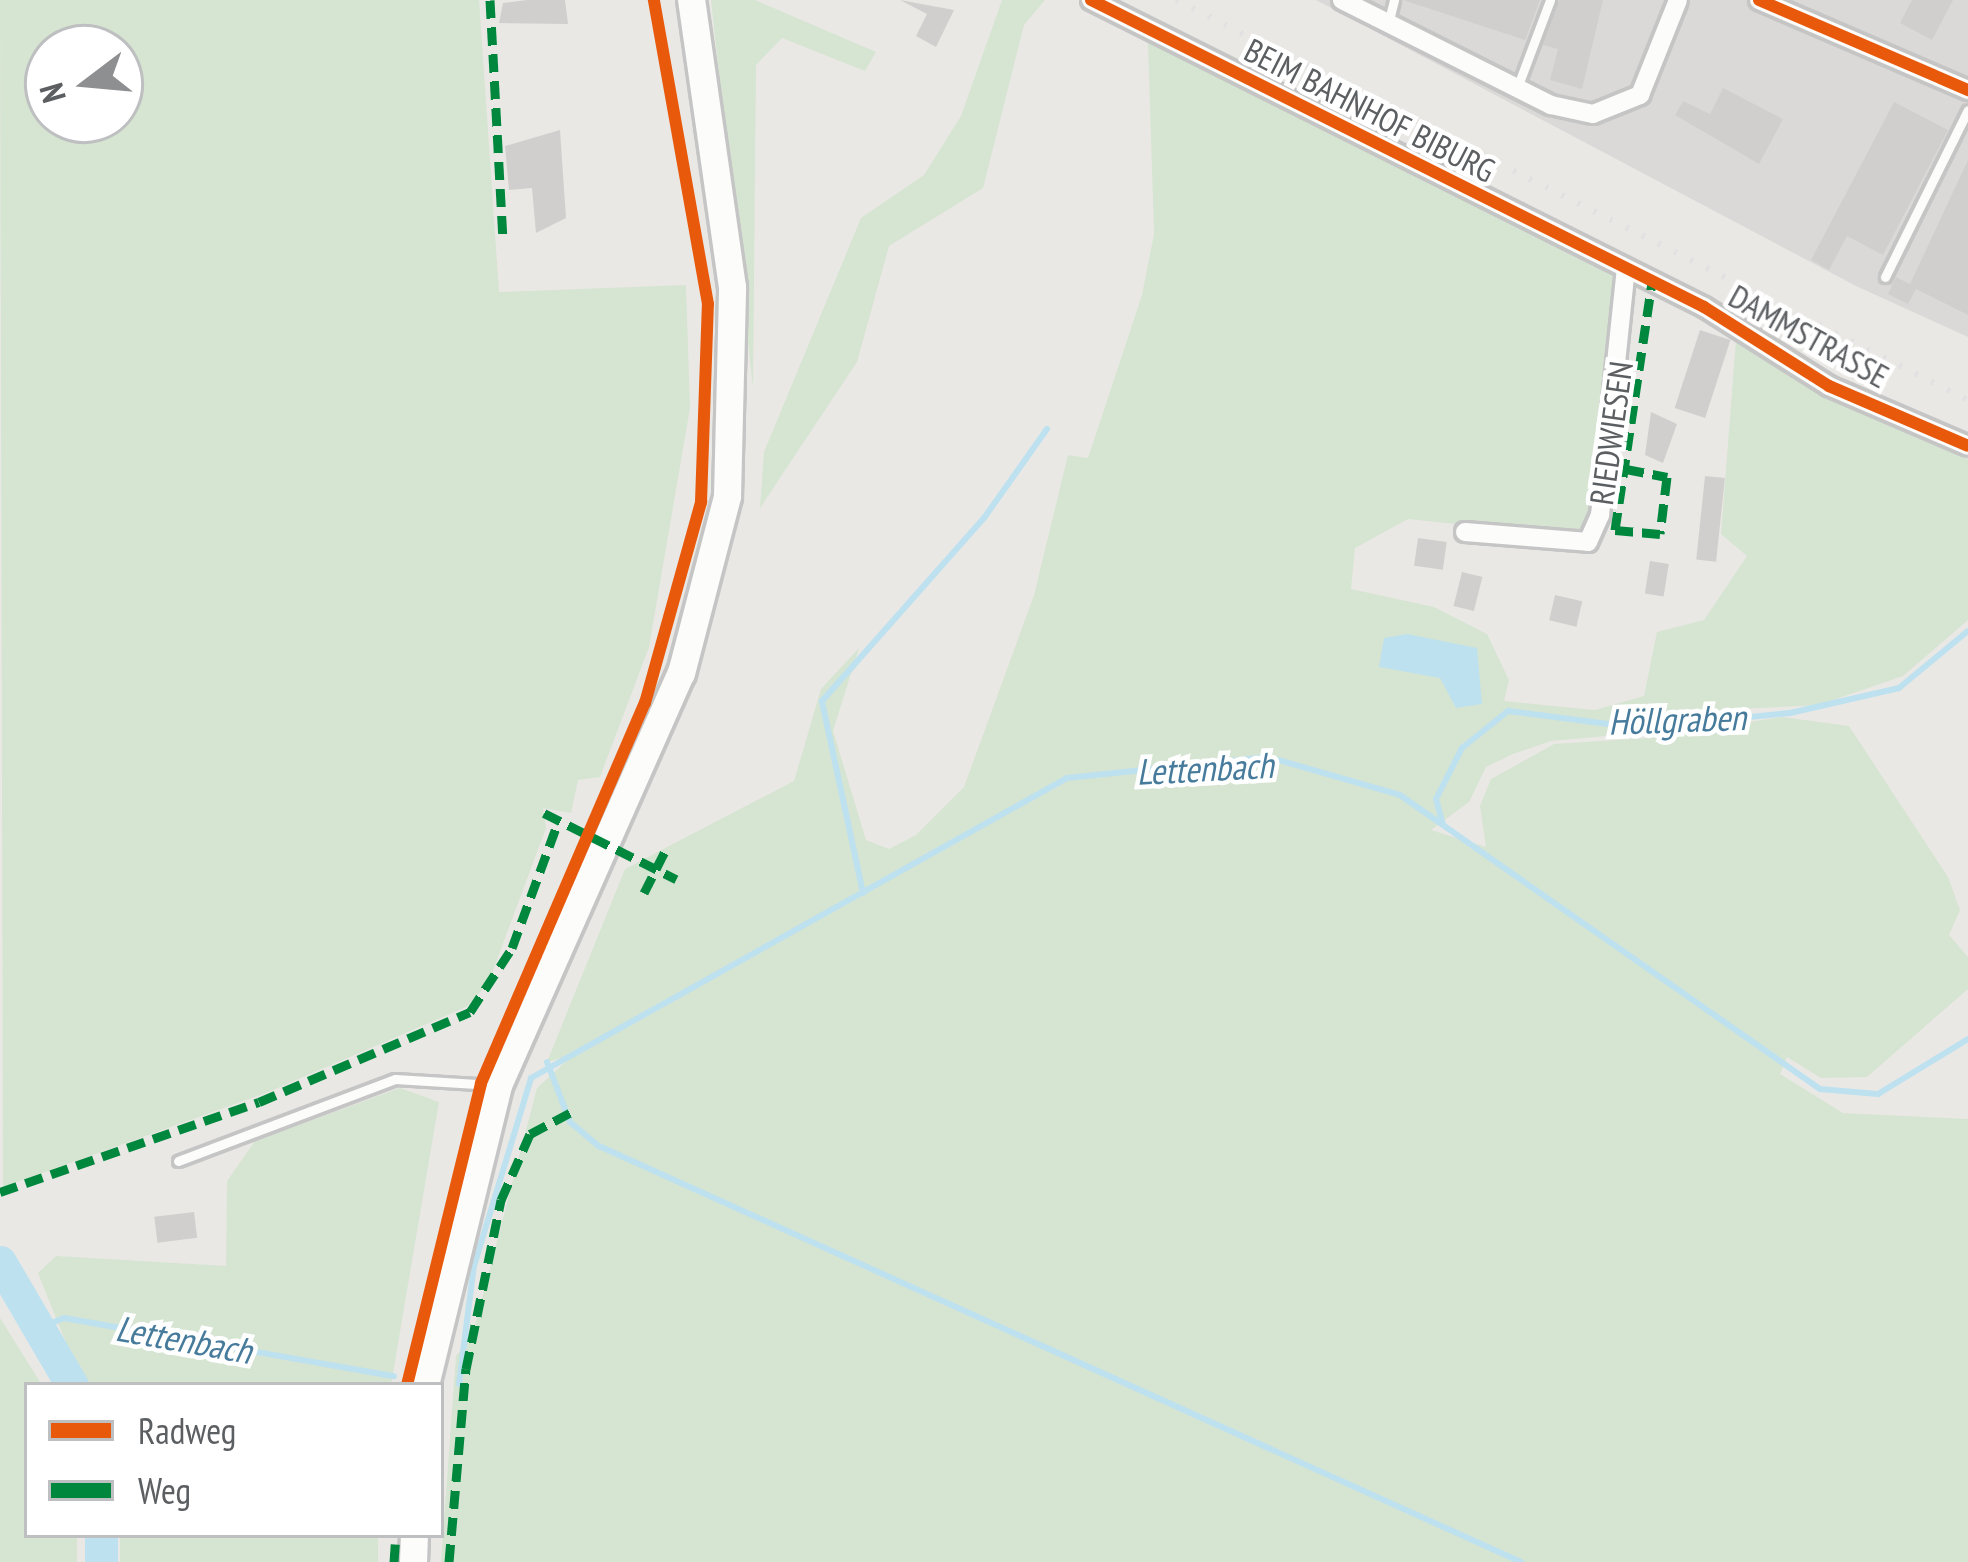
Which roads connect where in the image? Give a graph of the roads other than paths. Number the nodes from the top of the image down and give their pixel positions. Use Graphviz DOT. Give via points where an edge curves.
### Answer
graph roads {
  1 [pos="691,0"];
  2 [pos="1091,0"];
  3 [pos="1342,0"];
  4 [pos="1394,0"];
  5 [pos="1550,0"];
  6 [pos="1678,0"];
  7 [pos="1759,0"];
  8 [pos="1782,4"];
  9 [pos="1388,24"];
  10 [pos="1517,88"];
  11 [pos="1968,90"];
  12 [pos="1968,110"];
  13 [pos="1625,269"];
  14 [pos="1885,277"];
  15 [pos="1968,446"];
  16 [pos="1465,532"];
  17 [pos="498,1085"];
  18 [pos="178,1161"];
  19 [pos="426,1379"];
  1 -- 17 [label="main road" via="732,286 727,496 681,673"];
  2 -- 13 [label="street, BEIM BAHNHOF BIBURG"];
  3 -- 9 [label="street"];
  4 -- 9 [label="lane"];
  5 -- 10 [label="lane"];
  6 -- 10 [label="street" via="1640,95 1615,110 1572,110"];
  7 -- 8 [label="street"];
  8 -- 11 [label="street"];
  9 -- 10 [label="street"];
  12 -- 14 [label="lane"];
  13 -- 15 [label="street, DAMMSTRASSE" via="1829,386"];
  13 -- 16 [label="street, RIEDWIESEN" via="1600,515 1588,542"];
  17 -- 18 [label="lane" via="394,1078"];
  17 -- 19 [label="main road" via="452,1247"];
}
